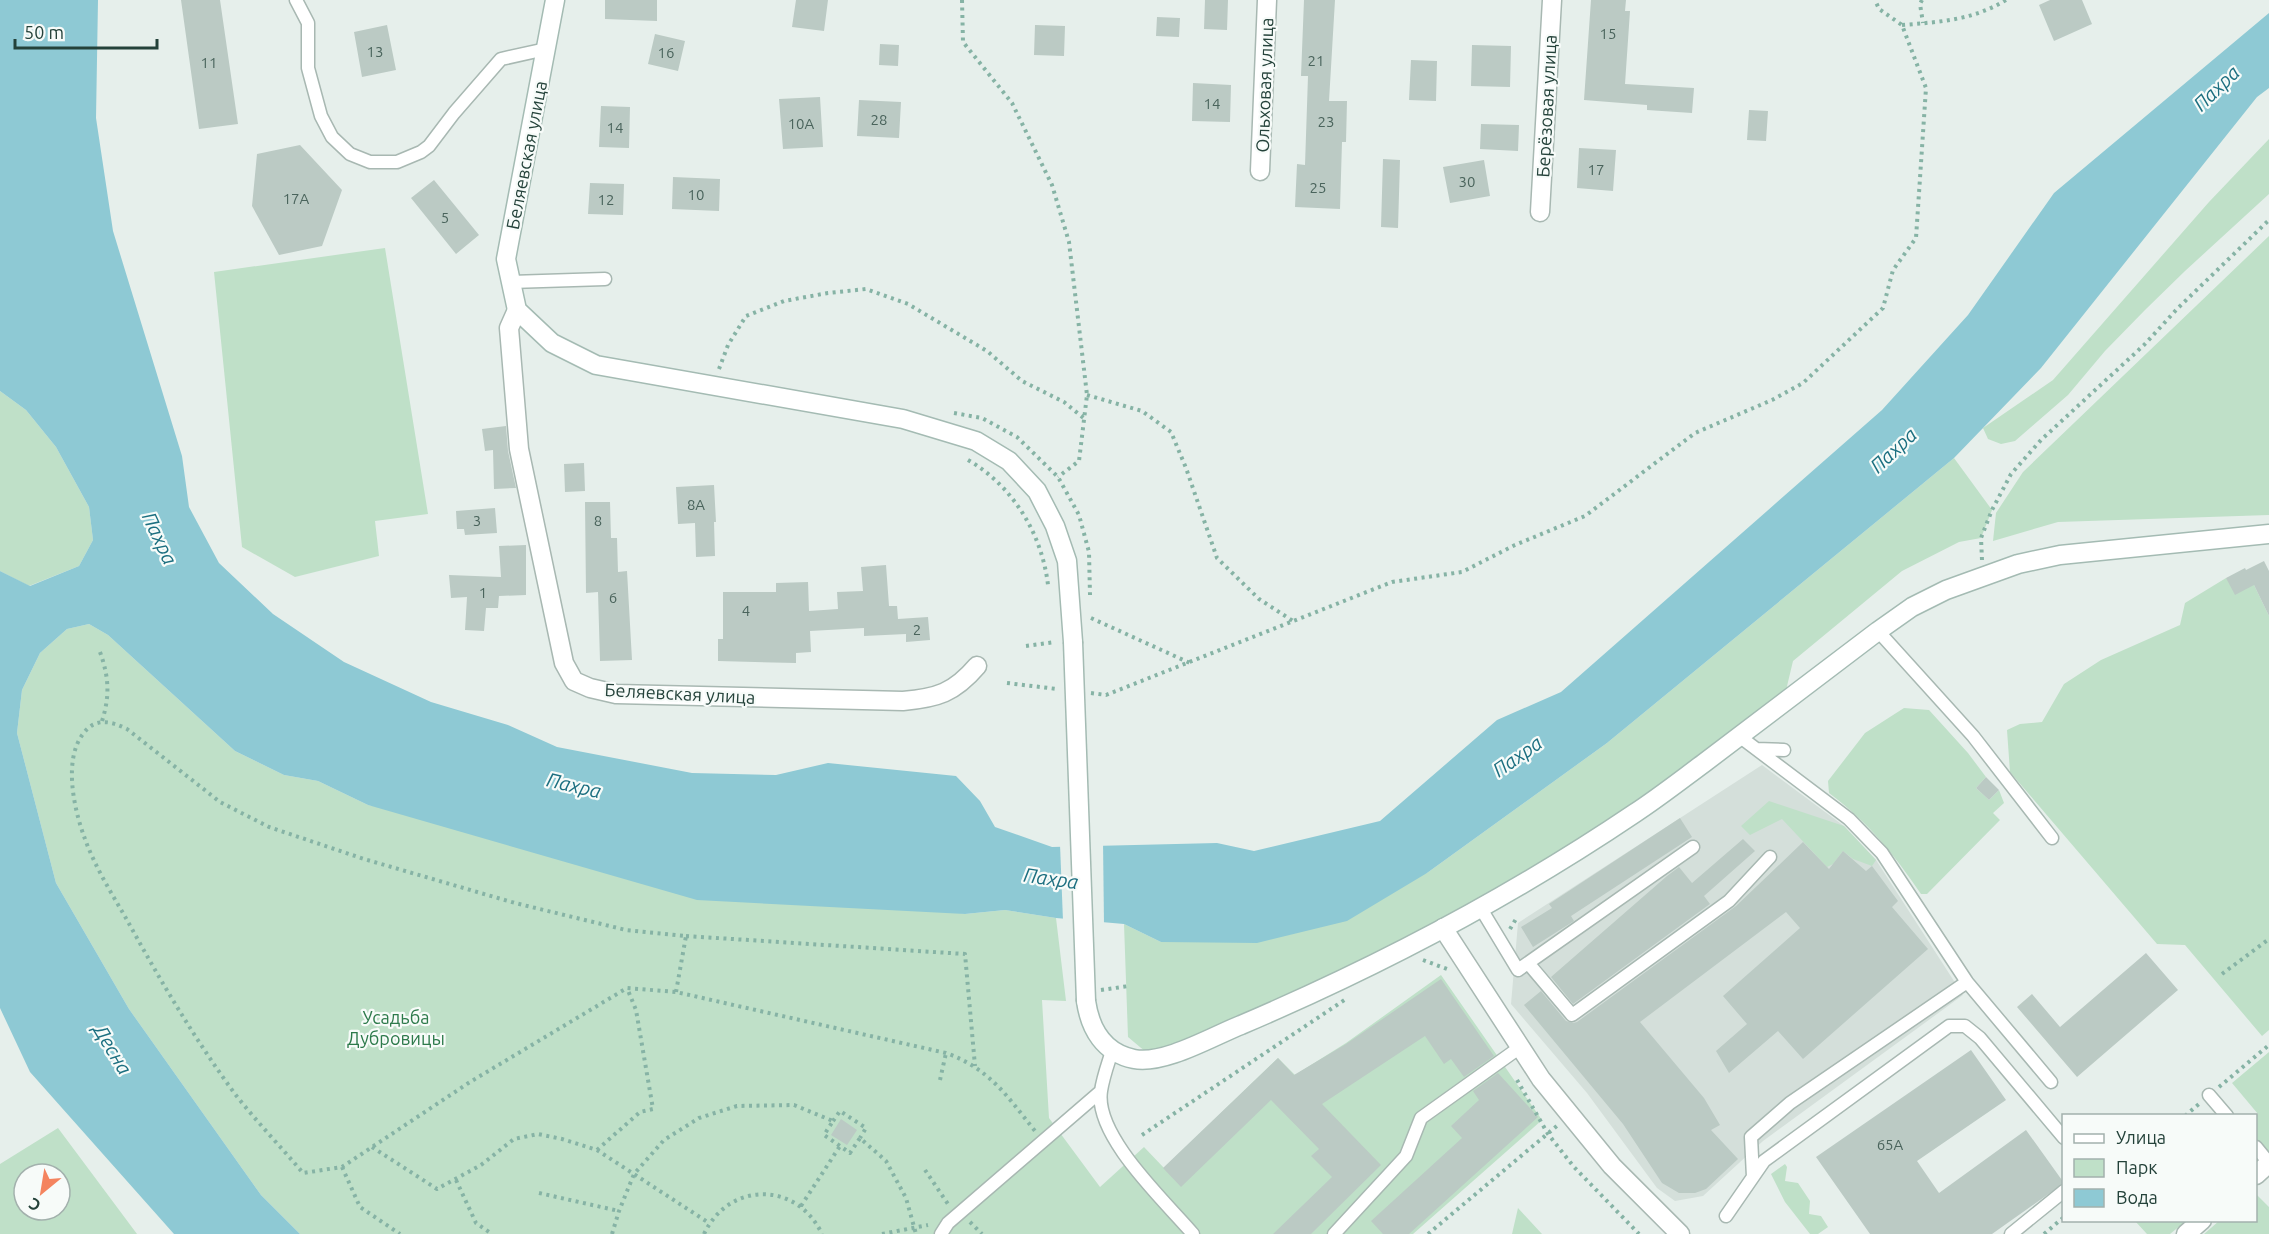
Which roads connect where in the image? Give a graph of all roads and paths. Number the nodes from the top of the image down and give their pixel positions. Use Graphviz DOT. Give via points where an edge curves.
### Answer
graph roads {
  1 [pos="296,0"];
  2 [pos="555,0"];
  3 [pos="962,0"];
  4 [pos="1267,0"];
  5 [pos="1552,0"];
  6 [pos="1875,0"];
  7 [pos="1922,0"];
  8 [pos="2006,0"];
  9 [pos="1923,23"];
  10 [pos="1902,25"];
  11 [pos="546,49"];
  12 [pos="1260,171"];
  13 [pos="1540,212"];
  14 [pos="2269,220"];
  15 [pos="605,279"];
  16 [pos="511,282"];
  17 [pos="517,310"];
  18 [pos="718,372"];
  19 [pos="1088,395"];
  20 [pos="1086,420"];
  21 [pos="962,457"];
  22 [pos="1058,477"];
  23 [pos="2269,534"];
  24 [pos="1984,575"];
  25 [pos="1049,591"];
  26 [pos="1090,618"];
  27 [pos="1293,621"];
  28 [pos="1878,631"];
  29 [pos="1055,632"];
  30 [pos="1026,646"];
  31 [pos="100,652"];
  32 [pos="1190,663"];
  33 [pos="977,666"];
  34 [pos="1007,683"];
  35 [pos="1062,690"];
  36 [pos="1084,692"];
  37 [pos="102,721"];
  38 [pos="1739,736"];
  39 [pos="1756,749"];
  40 [pos="1784,750"];
  41 [pos="2052,838"];
  42 [pos="1693,847"];
  43 [pos="1770,857"];
  44 [pos="1480,907"];
  45 [pos="1516,920"];
  46 [pos="1443,928"];
  47 [pos="686,936"];
  48 [pos="2269,939"];
  49 [pos="1501,942"];
  50 [pos="1413,960"];
  51 [pos="1528,963"];
  52 [pos="1472,973"];
  53 [pos="2222,974"];
  54 [pos="1966,982"];
  55 [pos="1129,986"];
  56 [pos="627,988"];
  57 [pos="676,992"];
  58 [pos="1093,996"];
  59 [pos="1347,999"];
  60 [pos="2269,1045"];
  61 [pos="1519,1047"];
  62 [pos="1112,1051"];
  63 [pos="946,1053"];
  64 [pos="975,1066"];
  65 [pos="940,1080"];
  66 [pos="2051,1082"];
  67 [pos="1100,1092"];
  68 [pos="2209,1095"];
  69 [pos="2187,1114"];
  70 [pos="2226,1114"];
  71 [pos="1570,1115"];
  72 [pos="833,1121"];
  73 [pos="1142,1135"];
  74 [pos="2062,1136"];
  75 [pos="860,1138"];
  76 [pos="1043,1141"];
  77 [pos="840,1146"];
  78 [pos="372,1147"];
  79 [pos="2257,1149"];
  80 [pos="597,1150"];
  81 [pos="342,1167"];
  82 [pos="2265,1168"];
  83 [pos="634,1174"];
  84 [pos="1752,1177"];
  85 [pos="456,1180"];
  86 [pos="539,1193"];
  87 [pos="2062,1193"];
  88 [pos="801,1206"];
  89 [pos="619,1211"];
  90 [pos="1726,1216"];
  91 [pos="2062,1219"];
  92 [pos="2201,1222"];
  93 [pos="709,1223"];
  94 [pos="915,1226"];
  95 [pos="944,1229"];
  96 [pos="400,1234"];
  97 [pos="492,1234"];
  98 [pos="612,1234"];
  99 [pos="704,1234"];
  100 [pos="822,1234"];
  101 [pos="882,1234"];
  102 [pos="916,1234"];
  103 [pos="1193,1234"];
  104 [pos="1334,1234"];
  105 [pos="1428,1234"];
  106 [pos="1680,1234"];
  107 [pos="2011,1234"];
  108 [pos="2043,1234"];
  109 [pos="2186,1234"];
  1 -- 11 [label="lane" via="308,23 308,68 321,116 332,137 350,154 370,162 397,162 420,152 501,59"];
  2 -- 11 [label="main road, Беляевская улица"];
  3 -- 19 [label="path" via="963,42 1012,103 1052,185 1069,242"];
  4 -- 12 [label="main road, Ольховая улица"];
  5 -- 13 [label="main road, Берёзовая улица"];
  6 -- 10 [label="path" via="1879,9"];
  7 -- 9 [label="path"];
  8 -- 9 [label="path" via="1956,21"];
  9 -- 10 [label="path"];
  10 -- 27 [label="path" via="1926,88 1923,149 1916,238 1893,270 1883,308 1803,383 1695,433 1585,516 1462,572 1392,582"];
  11 -- 16 [label="main road, Беляевская улица" via="506,259"];
  14 -- 24 [label="path" via="2144,345 2040,440 2011,474 1980,538"];
  15 -- 16 [label="lane"];
  16 -- 17 [label="main road, Беляевская улица"];
  17 -- 33 [label="main road, Беляевская улица" via="509,328 519,449 564,663 574,681 616,694 903,701 939,696 966,679"];
  17 -- 58 [label="main road, bridge" via="552,343 596,365 903,419 976,441 1009,461 1037,491 1067,561"];
  18 -- 20 [label="path" via="728,345 746,316 784,301 866,289 908,304 987,351 1022,381 1064,402"];
  19 -- 20 [label="path"];
  19 -- 27 [label="path" via="1142,411 1171,432 1217,558 1259,599"];
  20 -- 22 [label="path" via="1079,461"];
  21 -- 25 [label="path" via="995,480 1016,503 1034,531"];
  23 -- 24 [label="main road" via="2060,555"];
  24 -- 28 [label="main road" via="1912,607"];
  26 -- 32 [label="path"];
  27 -- 32 [label="path"];
  28 -- 38 [label="main road"];
  28 -- 41 [label="lane" via="1973,736"];
  29 -- 30 [label="path" via="1056,642"];
  31 -- 37 [label="path" via="109,699"];
  32 -- 36 [label="path" via="1107,695"];
  34 -- 35 [label="path"];
  37 -- 47 [label="path" via="127,729 220,802 269,827 515,903 626,930"];
  37 -- 81 [label="path" via="87,728 78,740 72,763 84,839 98,868 171,1000 236,1095 303,1173"];
  38 -- 39 [label="lane"];
  38 -- 44 [label="main road" via="1635,813"];
  39 -- 40 [label="lane"];
  39 -- 54 [label="lane" via="1849,819 1882,853"];
  42 -- 51 [label="lane"];
  43 -- 51 [label="lane" via="1729,901 1572,1015"];
  44 -- 46 [label="main road"];
  44 -- 49 [label="lane"];
  45 -- 49 [label="path"];
  46 -- 52 [label="main road"];
  46 -- 62 [label="main road" via="1266,1014 1177,1052 1135,1059"];
  47 -- 57 [label="path"];
  47 -- 64 [label="path" via="965,954"];
  48 -- 53 [label="path"];
  49 -- 51 [label="lane" via="1518,970"];
  50 -- 52 [label="path" via="1444,967 1461,981"];
  52 -- 61 [label="main road"];
  54 -- 66 [label="lane"];
  54 -- 84 [label="lane" via="1790,1103 1751,1137"];
  55 -- 58 [label="path"];
  56 -- 57 [label="path"];
  56 -- 78 [label="path" via="470,1082"];
  56 -- 80 [label="path" via="636,1010 653,1109 640,1112"];
  57 -- 63 [label="path"];
  58 -- 62 [label="main road" via="1096,1035"];
  59 -- 73 [label="path"];
  60 -- 68 [label="path"];
  61 -- 71 [label="main road"];
  61 -- 104 [label="lane" via="1421,1118 1406,1156"];
  62 -- 67 [label="lane"];
  63 -- 64 [label="path"];
  63 -- 65 [label="path"];
  64 -- 76 [label="path" via="994,1081"];
  67 -- 76 [label="lane"];
  67 -- 103 [label="lane" via="1102,1113 1112,1137"];
  68 -- 69 [label="path"];
  68 -- 70 [label="lane"];
  71 -- 105 [label="path"];
  71 -- 106 [label="main road" via="1612,1166"];
  72 -- 75 [label="path" via="840,1111 866,1128"];
  72 -- 77 [label="path" via="824,1135"];
  72 -- 83 [label="path" via="794,1105 737,1106 699,1118 664,1140"];
  74 -- 84 [label="lane" via="1980,1038 1965,1026 1949,1026 1764,1161"];
  75 -- 77 [label="path" via="850,1153"];
  75 -- 94 [label="path" via="886,1161 906,1198"];
  76 -- 95 [label="lane"];
  77 -- 88 [label="path"];
  78 -- 81 [label="path"];
  78 -- 85 [label="path" via="437,1189"];
  79 -- 82 [label="lane"];
  80 -- 83 [label="path"];
  80 -- 85 [label="path" via="538,1134 514,1139"];
  81 -- 96 [label="path" via="360,1207"];
  83 -- 89 [label="path"];
  83 -- 93 [label="path"];
  84 -- 90 [label="lane"];
  85 -- 97 [label="path" via="476,1223"];
  86 -- 89 [label="path"];
  87 -- 107 [label="lane"];
  88 -- 93 [label="path" via="775,1195 745,1196 731,1202"];
  88 -- 100 [label="path"];
  89 -- 98 [label="path"];
  91 -- 108 [label="path"];
  92 -- 109 [label="main road"];
  93 -- 99 [label="path"];
  94 -- 95 [label="path"];
  94 -- 101 [label="path"];
  94 -- 102 [label="path"];
}
